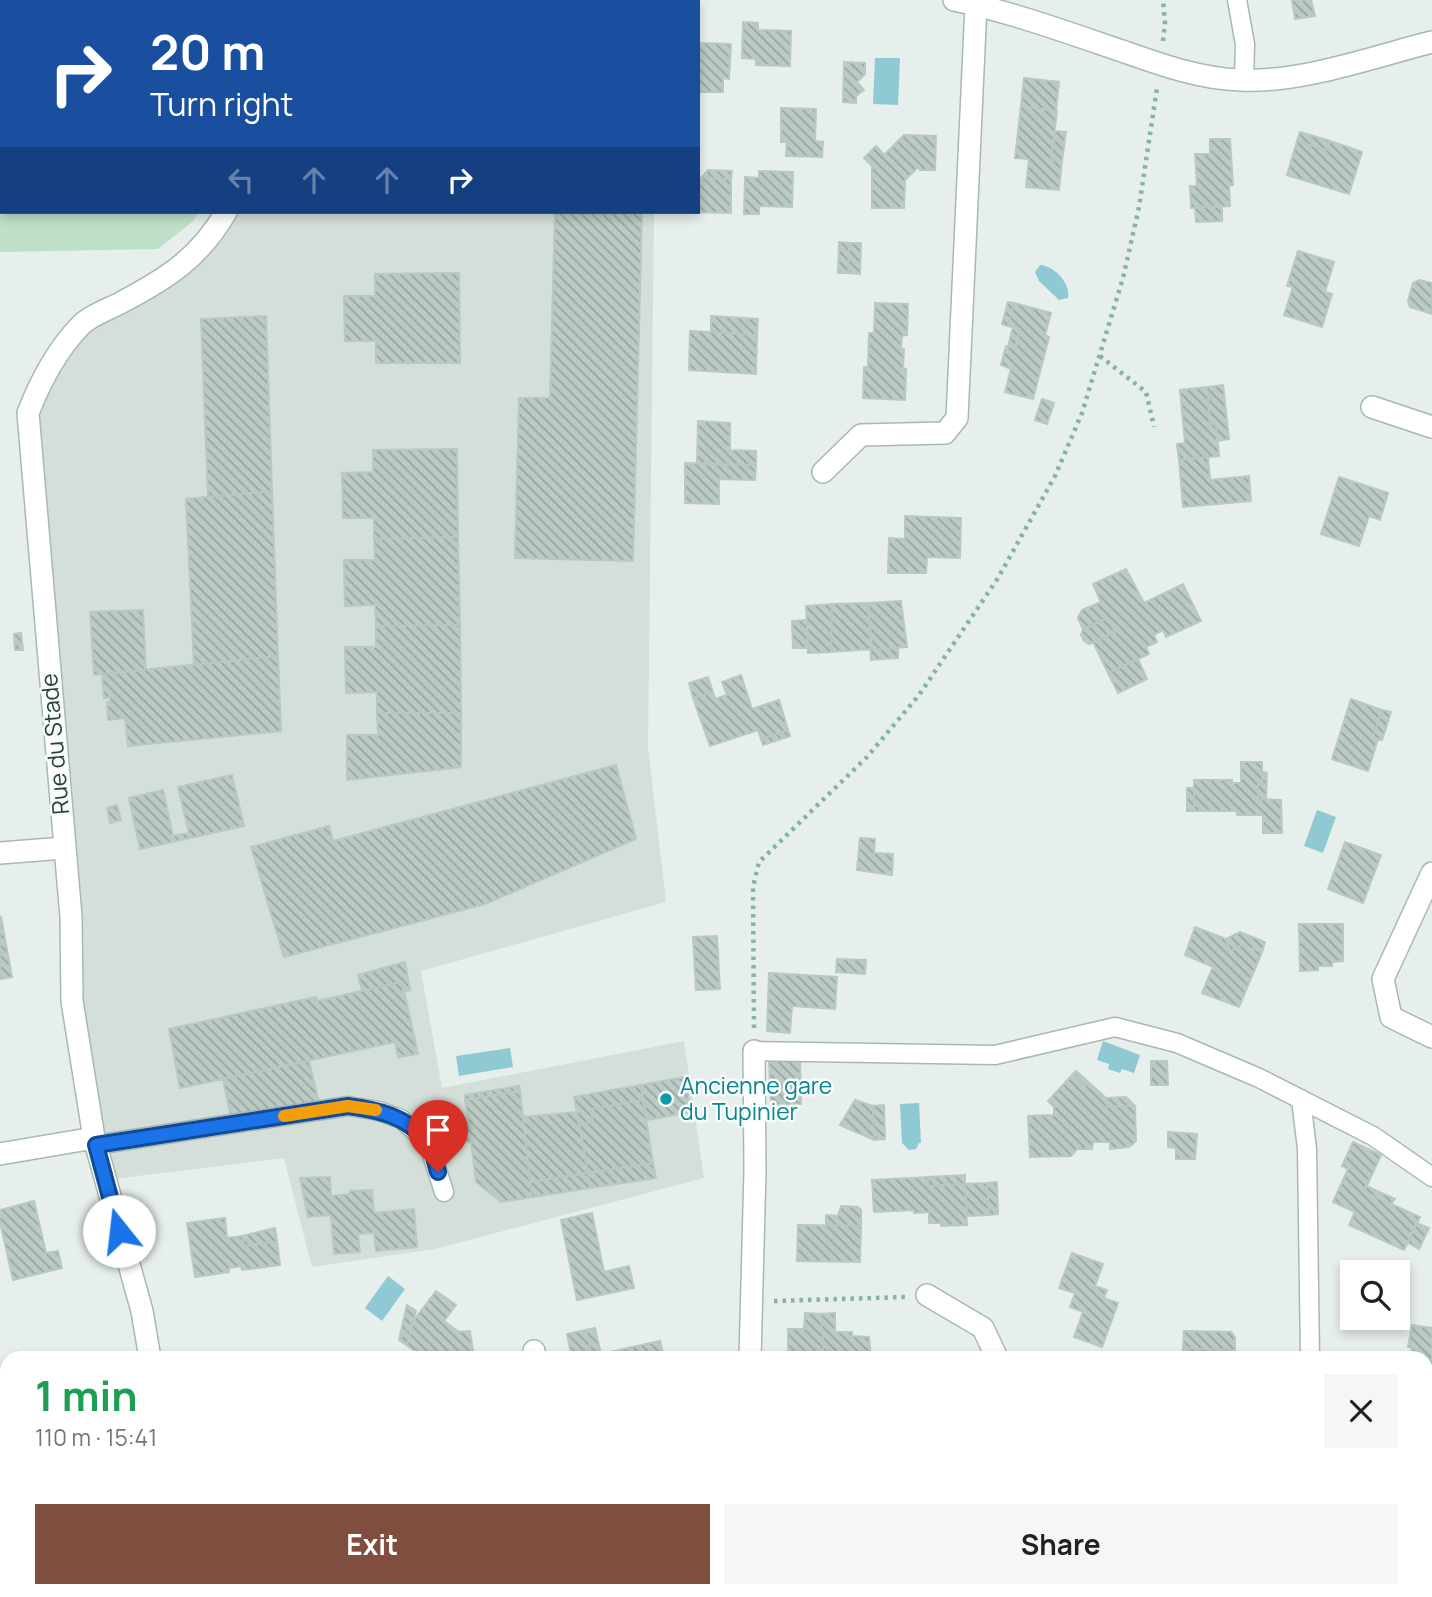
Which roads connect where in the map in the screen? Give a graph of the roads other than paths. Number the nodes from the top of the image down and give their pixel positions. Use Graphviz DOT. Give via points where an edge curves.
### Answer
graph roads {
  1 [pos="954,0"];
  2 [pos="1237,0"];
  3 [pos="976,5"];
  4 [pos="1432,42"];
  5 [pos="1244,80"];
  6 [pos="225,214"];
  7 [pos="1373,407"];
  8 [pos="1432,427"];
  9 [pos="822,472"];
  10 [pos="64,848"];
  11 [pos="0,853"];
  12 [pos="1432,873"];
  13 [pos="1432,1037"];
  14 [pos="754,1051"];
  15 [pos="1301,1099"];
  16 [pos="95,1141"];
  17 [pos="0,1154"];
  18 [pos="1432,1177"];
  19 [pos="444,1192"];
  20 [pos="927,1295"];
  21 [pos="149,1351"];
  22 [pos="750,1351"];
  23 [pos="994,1351"];
  24 [pos="1310,1351"];
  1 -- 3 [label="street"];
  2 -- 5 [label="lane" via="1245,44"];
  3 -- 5 [label="street" via="1160,64"];
  3 -- 9 [label="street" via="957,418 946,433 861,435"];
  4 -- 5 [label="street" via="1317,71"];
  6 -- 10 [label="street, Rue du Stade" via="189,261 82,324 40,381 28,413"];
  7 -- 8 [label="street"];
  10 -- 11 [label="street"];
  10 -- 16 [label="street, Rue du Stade" via="72,1001"];
  12 -- 13 [label="street" via="1382,979 1391,1017"];
  14 -- 15 [label="lane" via="995,1055 1115,1027 1177,1044"];
  14 -- 22 [label="street"];
  15 -- 18 [label="lane" via="1373,1136"];
  15 -- 24 [label="lane" via="1307,1149"];
  16 -- 17 [label="street"];
  16 -- 19 [label="lane" via="348,1106 401,1119 428,1142"];
  16 -- 21 [label="street, Rue du Stade"];
  20 -- 23 [label="street" via="983,1328"];
}
